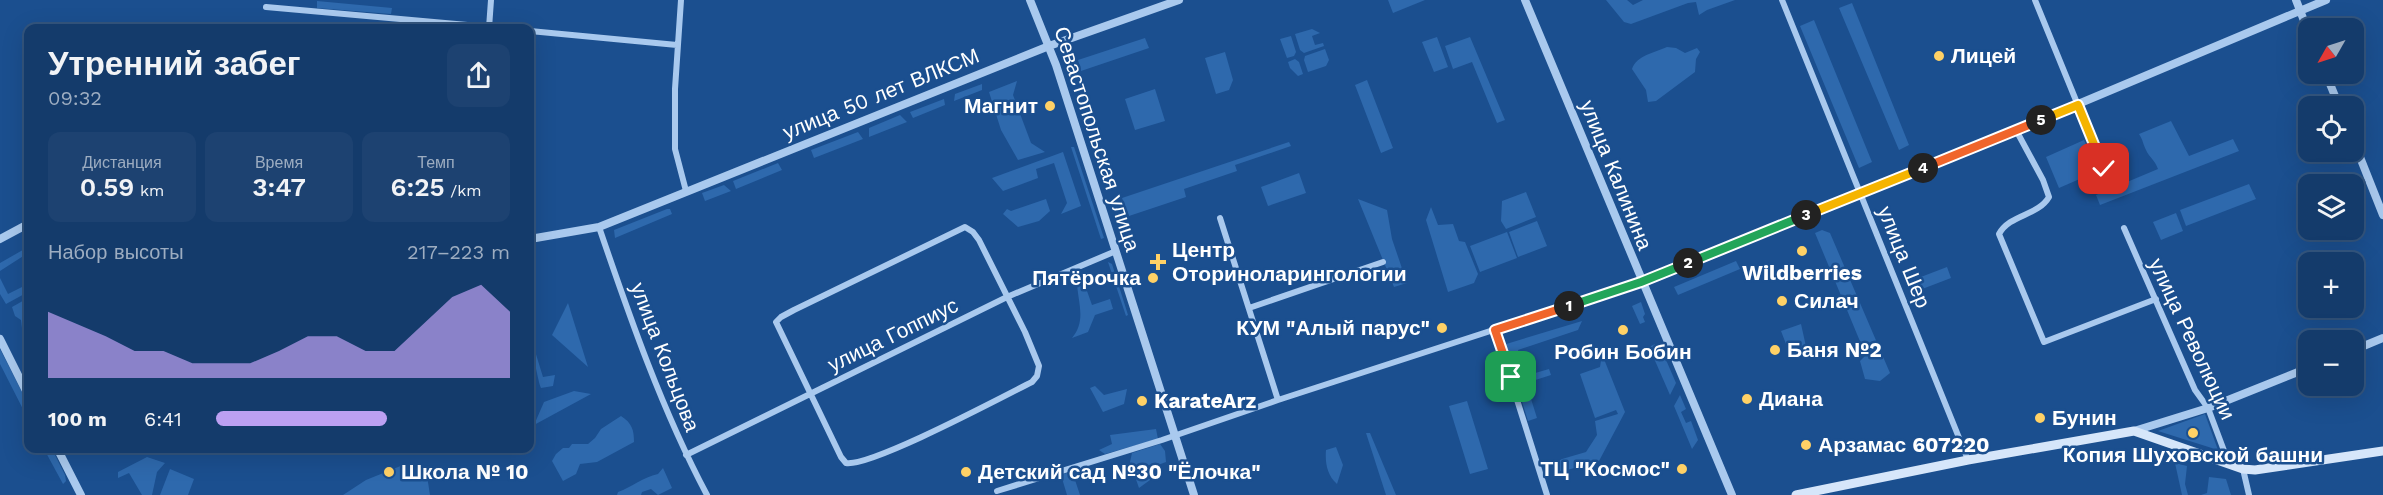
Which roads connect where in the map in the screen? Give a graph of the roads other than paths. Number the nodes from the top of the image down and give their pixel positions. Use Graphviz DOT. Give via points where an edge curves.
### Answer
graph roads {
  1 [pos="491,0"];
  2 [pos="681,0"];
  3 [pos="1030,0"];
  4 [pos="1179,0"];
  5 [pos="1525,0"];
  6 [pos="1782,0"];
  7 [pos="2035,0"];
  8 [pos="2296,0"];
  9 [pos="2326,0"];
  10 [pos="266,7"];
  11 [pos="2301,11"];
  12 [pos="2303,18"];
  13 [pos="447,24"];
  14 [pos="489,24"];
  15 [pos="534,31"];
  16 [pos="677,45"];
  17 [pos="1049,46"];
  18 [pos="2078,105"];
  19 [pos="2016,130"];
  20 [pos="2362,162"];
  21 [pos="2104,169"];
  22 [pos="686,191"];
  23 [pos="1861,193"];
  24 [pos="2383,215"];
  25 [pos="1220,218"];
  26 [pos="24,226"];
  27 [pos="599,227"];
  28 [pos="2124,228"];
  29 [pos="534,237"];
  30 [pos="0,239"];
  31 [pos="1116,250"];
  32 [pos="1383,262"];
  33 [pos="1641,282"];
  34 [pos="1007,297"];
  35 [pos="2156,298"];
  36 [pos="1249,308"];
  37 [pos="1495,330"];
  38 [pos="2383,338"];
  39 [pos="0,339"];
  40 [pos="2364,346"];
  41 [pos="2298,372"];
  42 [pos="24,387"];
  43 [pos="810,394"];
  44 [pos="1278,400"];
  45 [pos="2208,408"];
  46 [pos="2134,431"];
  47 [pos="1175,436"];
  48 [pos="2383,451"];
  49 [pos="60,453"];
  50 [pos="686,455"];
  51 [pos="1968,460"];
  52 [pos="2229,464"];
  53 [pos="2243,469"];
  54 [pos="997,491"];
  55 [pos="81,495"];
  56 [pos="707,495"];
  57 [pos="1194,495"];
  58 [pos="1547,495"];
  59 [pos="1732,495"];
  60 [pos="1796,495"];
  61 [pos="2249,495"];
  1 -- 14 [label="street"];
  2 -- 16 [label="street"];
  3 -- 17 [label="street, Севастопольская улица"];
  4 -- 17 [label="street, улица 50 лет ВЛКСМ"];
  5 -- 33 [label="street, улица Калинина"];
  6 -- 23 [label="street, улица Шер"];
  7 -- 18 [label="street"];
  8 -- 11 [label="street"];
  9 -- 11 [label="street"];
  10 -- 13 [label="street"];
  11 -- 12 [label="street"];
  11 -- 18 [label="street"];
  15 -- 16 [label="street"];
  16 -- 22 [label="street" via="675,148"];
  17 -- 22 [label="street, улица 50 лет ВЛКСМ"];
  17 -- 31 [label="street, Севастопольская улица"];
  18 -- 19 [label="street"];
  18 -- 21 [label="street"];
  19 -- 23 [label="street"];
  19 -- 35 [label="street" via="2049,197 2044,206 2005,224 2000,234 2044,342"];
  20 -- 24 [label="street"];
  22 -- 27 [label="street, улица 50 лет ВЛКСМ"];
  23 -- 33 [label="street"];
  23 -- 51 [label="street, улица Шер"];
  25 -- 36 [label="street"];
  26 -- 30 [label="street"];
  27 -- 29 [label="street, улица 50 лет ВЛКСМ"];
  27 -- 50 [label="street, улица Кольцова"];
  28 -- 35 [label="street, улица Революции"];
  31 -- 34 [label="street, улица Гоппиус"];
  31 -- 47 [label="street, Севастопольская улица"];
  32 -- 36 [label="street"];
  33 -- 37 [label="street"];
  33 -- 59 [label="street, улица Калинина"];
  34 -- 43 [label="street, улица Гоппиус"];
  34 -- 43 [label="street" via="973,232 964,227 794,310 776,322"];
  34 -- 43 [label="street" via="1039,366 1037,376 951,422 854,465 841,457"];
  35 -- 45 [label="street, улица Революции" via="2194,390"];
  36 -- 44 [label="street"];
  37 -- 44 [label="street"];
  37 -- 58 [label="street"];
  38 -- 40 [label="street"];
  39 -- 42 [label="street"];
  41 -- 45 [label="street"];
  43 -- 50 [label="street, улица Гоппиус"];
  44 -- 47 [label="street"];
  45 -- 46 [label="street"];
  45 -- 52 [label="street, улица Революции"];
  46 -- 51 [label="main road"];
  46 -- 52 [label="main road"];
  47 -- 54 [label="street"];
  47 -- 57 [label="street, Севастопольская улица"];
  48 -- 53 [label="main road" via="2270,469"];
  49 -- 55 [label="street"];
  50 -- 56 [label="street, улица Кольцова"];
  51 -- 60 [label="main road"];
  52 -- 53 [label="main road"];
  53 -- 61 [label="street"];
}
